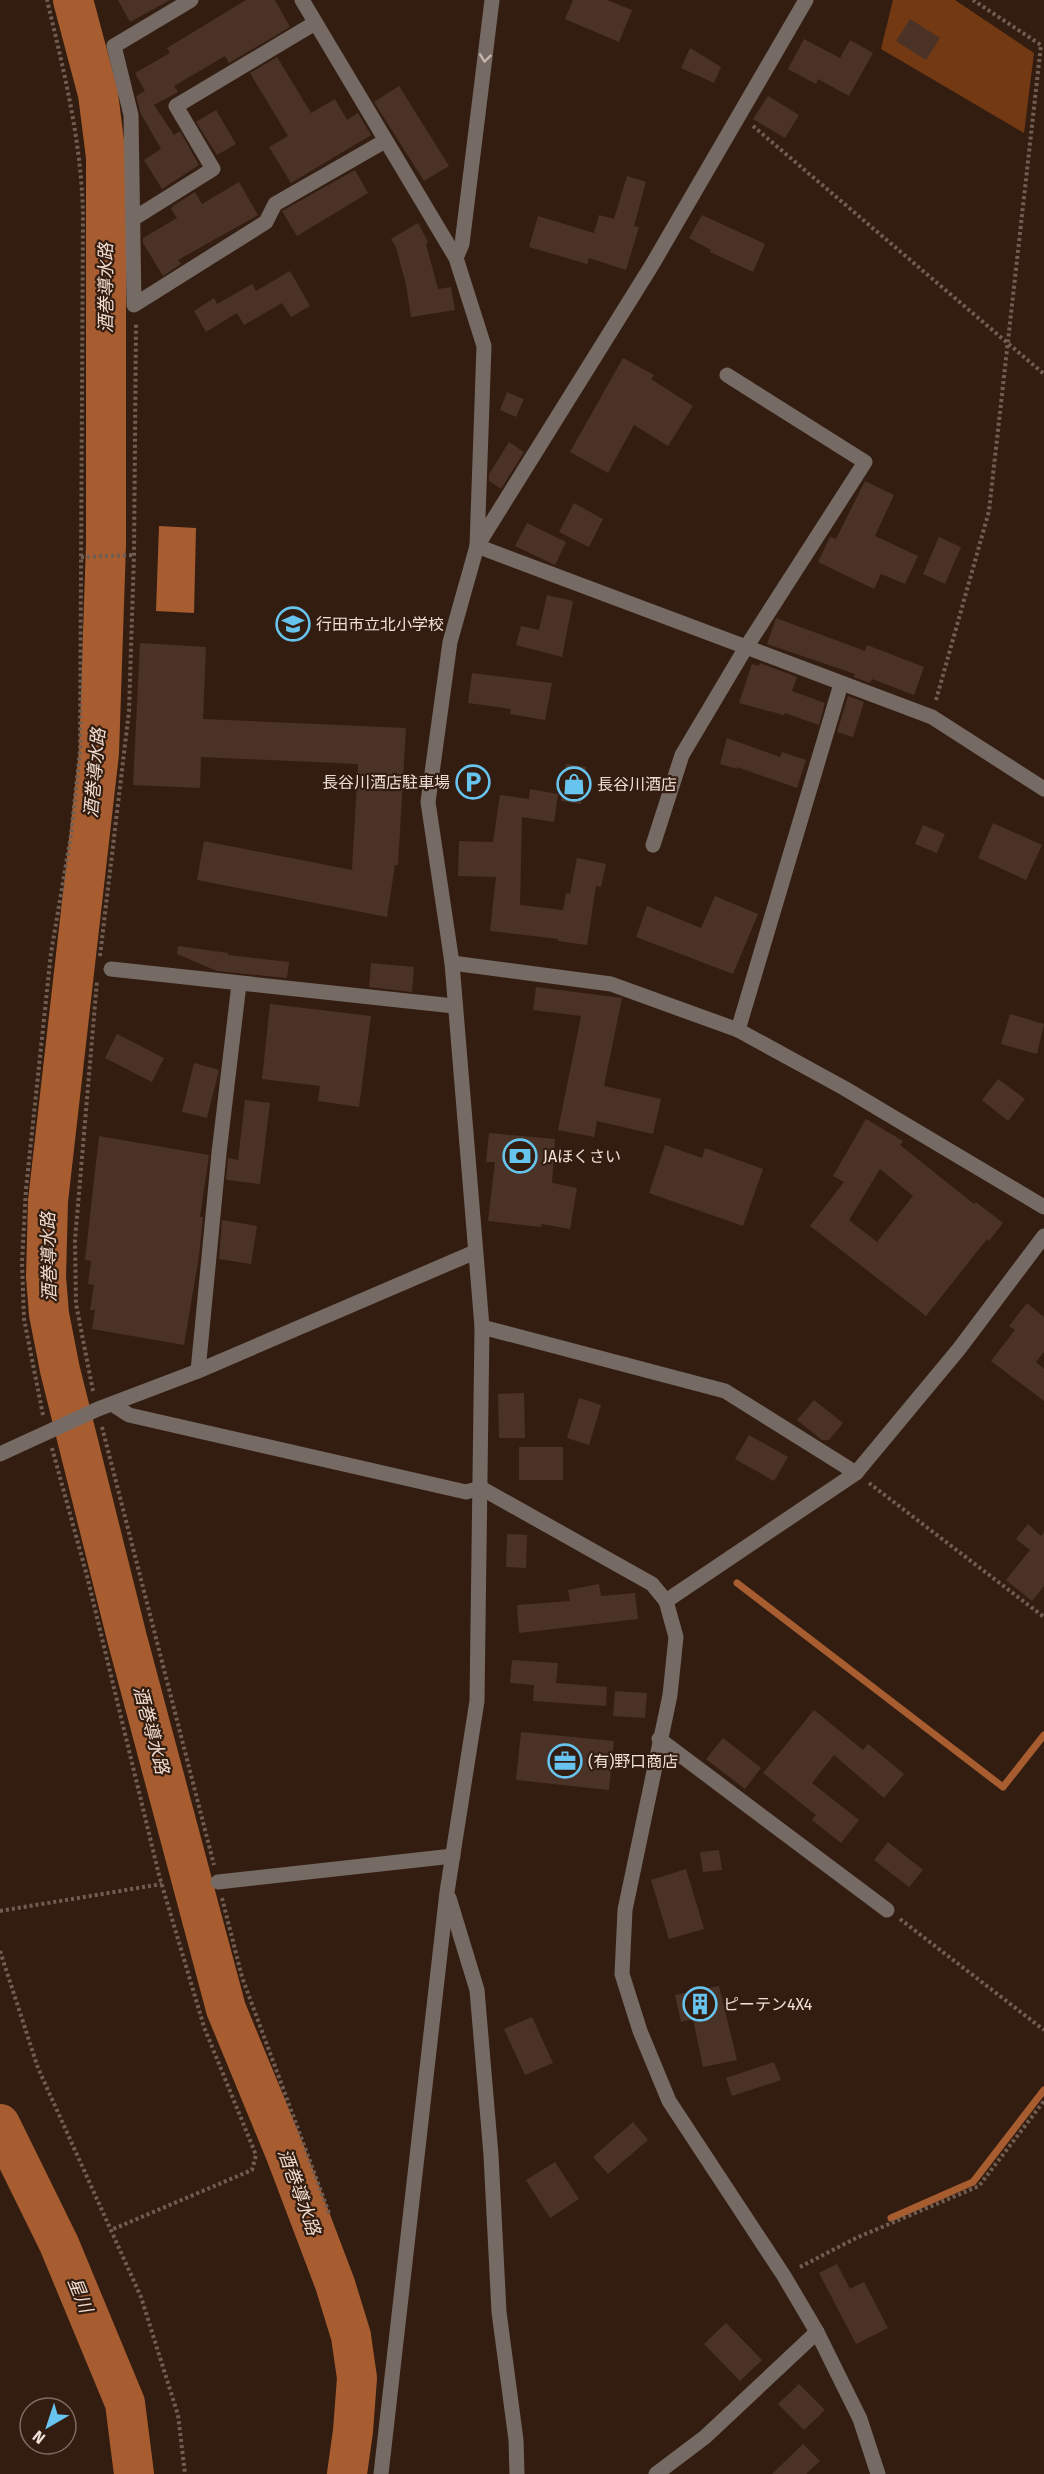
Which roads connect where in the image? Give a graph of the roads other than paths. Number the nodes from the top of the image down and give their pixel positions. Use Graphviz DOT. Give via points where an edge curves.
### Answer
graph roads {
  1 [pos="191,0"];
  2 [pos="302,0"];
  3 [pos="492,0"];
  4 [pos="806,0"];
  5 [pos="315,23"];
  6 [pos="385,141"];
  7 [pos="133,219"];
  8 [pos="456,258"];
  9 [pos="727,375"];
  10 [pos="477,546"];
  11 [pos="745,649"];
  12 [pos="841,684"];
  13 [pos="1044,789"];
  14 [pos="653,845"];
  15 [pos="452,963"];
  16 [pos="111,969"];
  17 [pos="239,984"];
  18 [pos="454,1006"];
  19 [pos="738,1030"];
  20 [pos="1044,1207"];
  21 [pos="1044,1236"];
  22 [pos="475,1252"];
  23 [pos="482,1327"];
  24 [pos="198,1371"];
  25 [pos="101,1408"];
  26 [pos="0,1454"];
  27 [pos="856,1473"];
  28 [pos="481,1488"];
  29 [pos="666,1601"];
  30 [pos="659,1739"];
  31 [pos="453,1856"];
  32 [pos="218,1882"];
  33 [pos="447,1892"];
  34 [pos="887,1910"];
  35 [pos="817,2332"];
  36 [pos="381,2474"];
  37 [pos="517,2474"];
  38 [pos="656,2474"];
  39 [pos="878,2474"];
  1 -- 7 [label="street" via="114,46 131,115"];
  2 -- 5 [label="street"];
  3 -- 8 [label="street, one-way" via="462,244"];
  4 -- 10 [label="street" via="652,265"];
  5 -- 6 [label="street"];
  5 -- 7 [label="street" via="176,106 213,168"];
  6 -- 7 [label="street" via="275,204 266,222 134,305"];
  6 -- 8 [label="street"];
  8 -- 10 [label="street" via="484,346"];
  9 -- 11 [label="street" via="866,462"];
  10 -- 11 [label="street"];
  10 -- 15 [label="street" via="450,642 428,802"];
  11 -- 12 [label="street"];
  11 -- 14 [label="street" via="682,755"];
  12 -- 13 [label="street" via="932,717"];
  12 -- 19 [label="street"];
  15 -- 18 [label="street"];
  15 -- 19 [label="street" via="611,984"];
  16 -- 17 [label="street"];
  17 -- 18 [label="street"];
  17 -- 24 [label="street"];
  18 -- 22 [label="street"];
  19 -- 20 [label="street"];
  21 -- 27 [label="street" via="959,1349"];
  22 -- 23 [label="street"];
  22 -- 24 [label="street"];
  23 -- 27 [label="street" via="725,1391"];
  23 -- 28 [label="street"];
  24 -- 25 [label="street"];
  25 -- 26 [label="street"];
  25 -- 28 [label="street" via="466,1492"];
  27 -- 29 [label="street"];
  28 -- 29 [label="street" via="652,1584"];
  28 -- 31 [label="street" via="477,1701"];
  29 -- 30 [label="street" via="676,1636 670,1695"];
  30 -- 34 [label="street"];
  30 -- 35 [label="street" via="625,1910 622,1974 669,2101"];
  31 -- 32 [label="street"];
  31 -- 33 [label="street"];
  33 -- 36 [label="street"];
  33 -- 37 [label="street" via="477,1990 491,2155 498,2312"];
  35 -- 38 [label="street" via="705,2437"];
  35 -- 39 [label="street" via="860,2419"];
}
